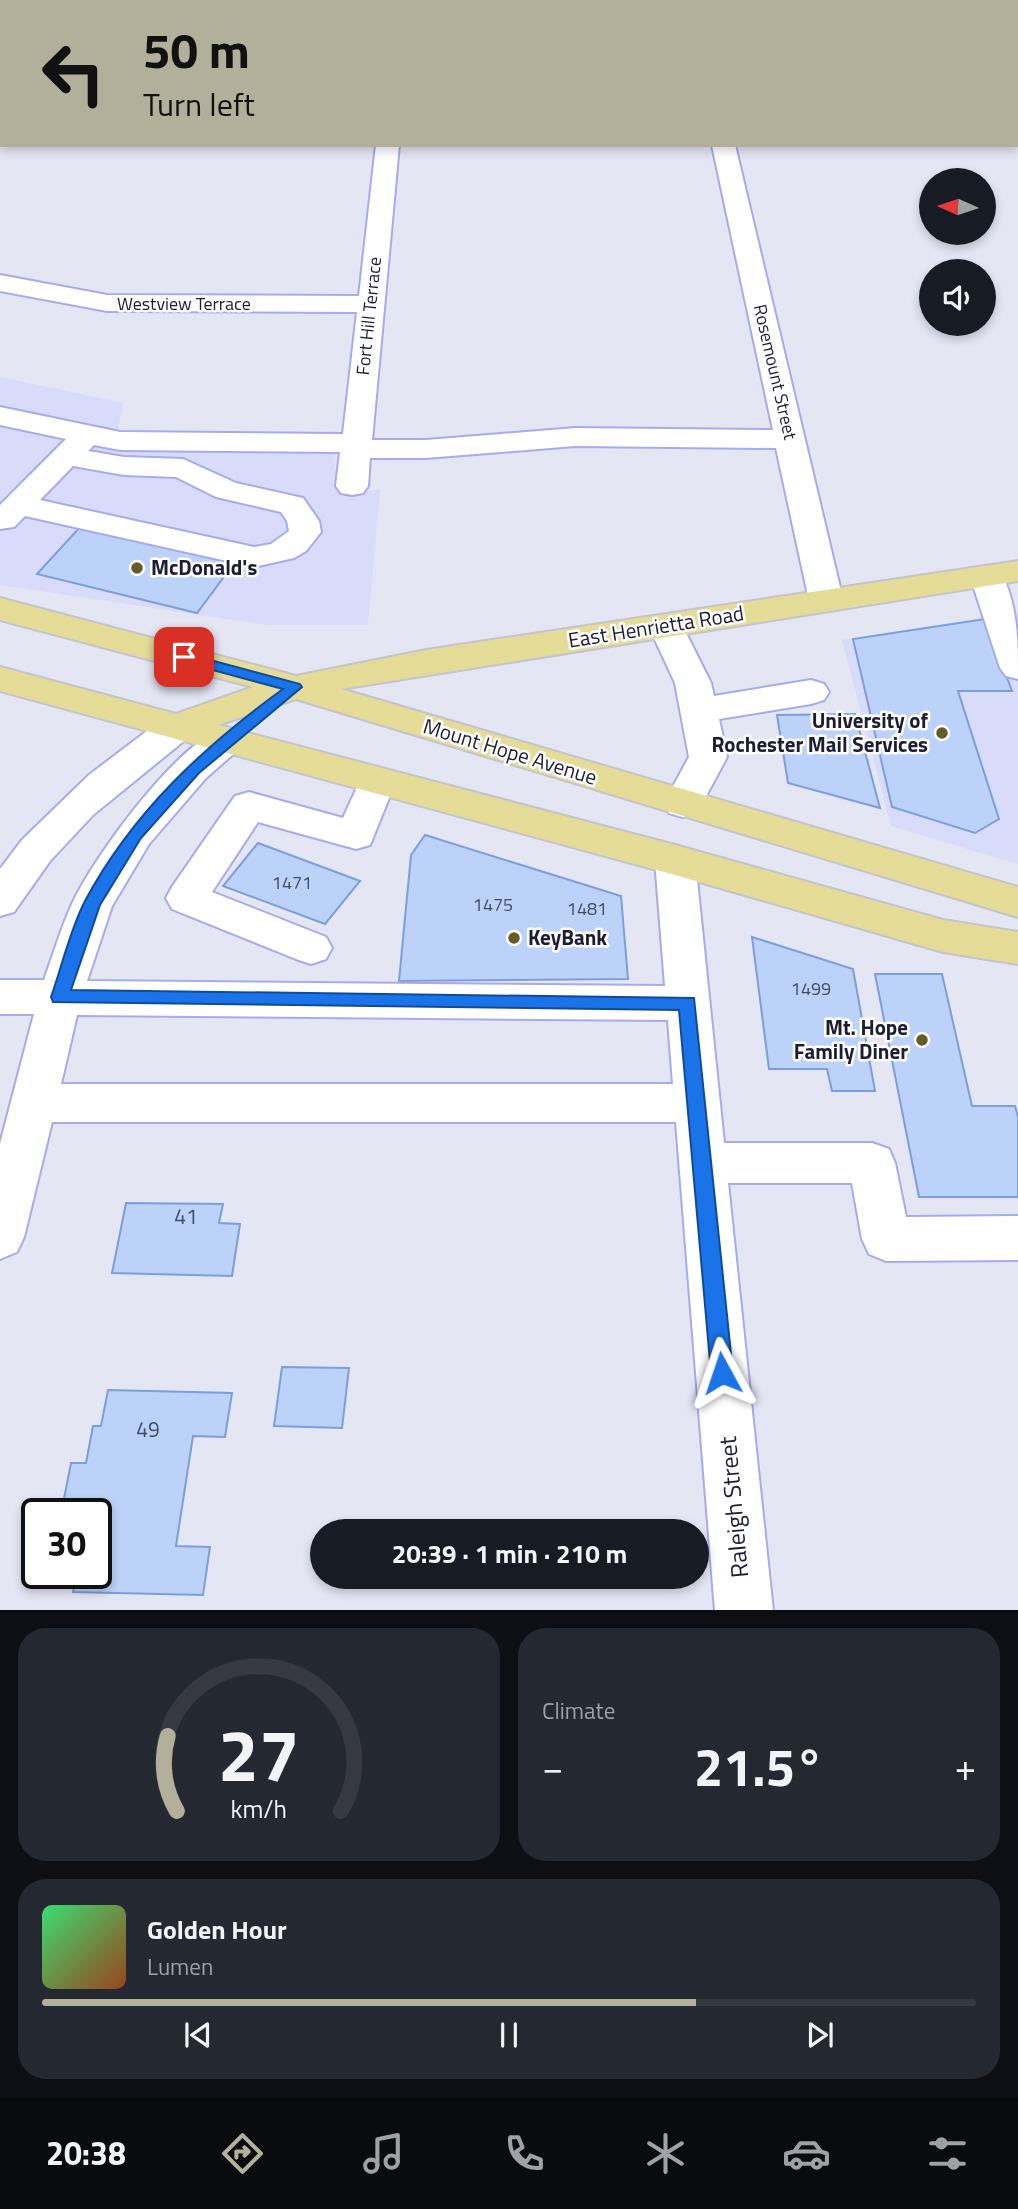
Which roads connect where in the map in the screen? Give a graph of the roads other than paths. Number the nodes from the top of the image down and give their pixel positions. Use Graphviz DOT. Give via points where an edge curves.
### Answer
graph roads {
  1 [pos="388,147"];
  2 [pos="723,147"];
  3 [pos="0,283"];
  4 [pos="370,304"];
  5 [pos="0,416"];
  6 [pos="791,439"];
  7 [pos="77,445"];
  8 [pos="356,446"];
  9 [pos="352,486"];
  10 [pos="9,514"];
  11 [pos="1002,574"];
  12 [pos="826,600"];
  13 [pos="0,609"];
  14 [pos="666,626"];
  15 [pos="1018,668"];
  16 [pos="0,679"];
  17 [pos="295,687"];
  18 [pos="811,692"];
  19 [pos="699,710"];
  20 [pos="177,727"];
  21 [pos="226,740"];
  22 [pos="377,781"];
  23 [pos="683,803"];
  24 [pos="675,860"];
  25 [pos="0,901"];
  26 [pos="1018,902"];
  27 [pos="311,948"];
  28 [pos="1018,948"];
  29 [pos="0,997"];
  30 [pos="60,997"];
  31 [pos="687,1003"];
  32 [pos="33,1103"];
  33 [pos="697,1103"];
  34 [pos="702,1163"];
  35 [pos="0,1237"];
  36 [pos="1018,1238"];
  37 [pos="744,1610"];
  1 -- 4 [label="street, Fort Hill Terrace"];
  2 -- 6 [label="street, Rosemount Street"];
  3 -- 4 [label="street, Westview Terrace" via="107,303"];
  4 -- 8 [label="street, Fort Hill Terrace"];
  5 -- 7 [label="street"];
  6 -- 8 [label="street" via="575,437 426,449"];
  6 -- 12 [label="street, Rosemount Street"];
  7 -- 8 [label="street" via="120,441"];
  7 -- 10 [label="street"];
  7 -- 10 [label="street" via="124,466 183,468 227,490 292,505 305,532 286,551 254,557"];
  8 -- 9 [label="street, Fort Hill Terrace"];
  11 -- 12 [label="main road, East Henrietta Road"];
  11 -- 15 [label="street"];
  12 -- 14 [label="main road, East Henrietta Road"];
  13 -- 17 [label="main road, Mount Hope Avenue"];
  14 -- 17 [label="main road, East Henrietta Road"];
  14 -- 19 [label="street" via="693,683"];
  16 -- 20 [label="main road"];
  17 -- 20 [label="main road, East Henrietta Road"];
  17 -- 21 [label="main road, East Henrietta Road"];
  17 -- 23 [label="main road, Mount Hope Avenue"];
  18 -- 19 [label="street"];
  19 -- 23 [label="street" via="708,757"];
  20 -- 21 [label="main road"];
  20 -- 25 [label="street" via="135,757 66,819 19,870"];
  21 -- 22 [label="main road"];
  21 -- 30 [label="street" via="164,799 114,864 92,904"];
  22 -- 24 [label="main road"];
  22 -- 27 [label="street" via="355,835 249,806 186,898"];
  23 -- 26 [label="main road, Mount Hope Avenue"];
  24 -- 28 [label="main road" via="943,936"];
  24 -- 31 [label="street, Raleigh Street"];
  29 -- 30 [label="street"];
  30 -- 31 [label="street"];
  30 -- 32 [label="street"];
  31 -- 33 [label="street, Raleigh Street"];
  32 -- 33 [label="street"];
  32 -- 35 [label="street"];
  33 -- 34 [label="street, Raleigh Street"];
  34 -- 36 [label="street" via="872,1163 886,1238"];
  34 -- 37 [label="street, Raleigh Street"];
}
